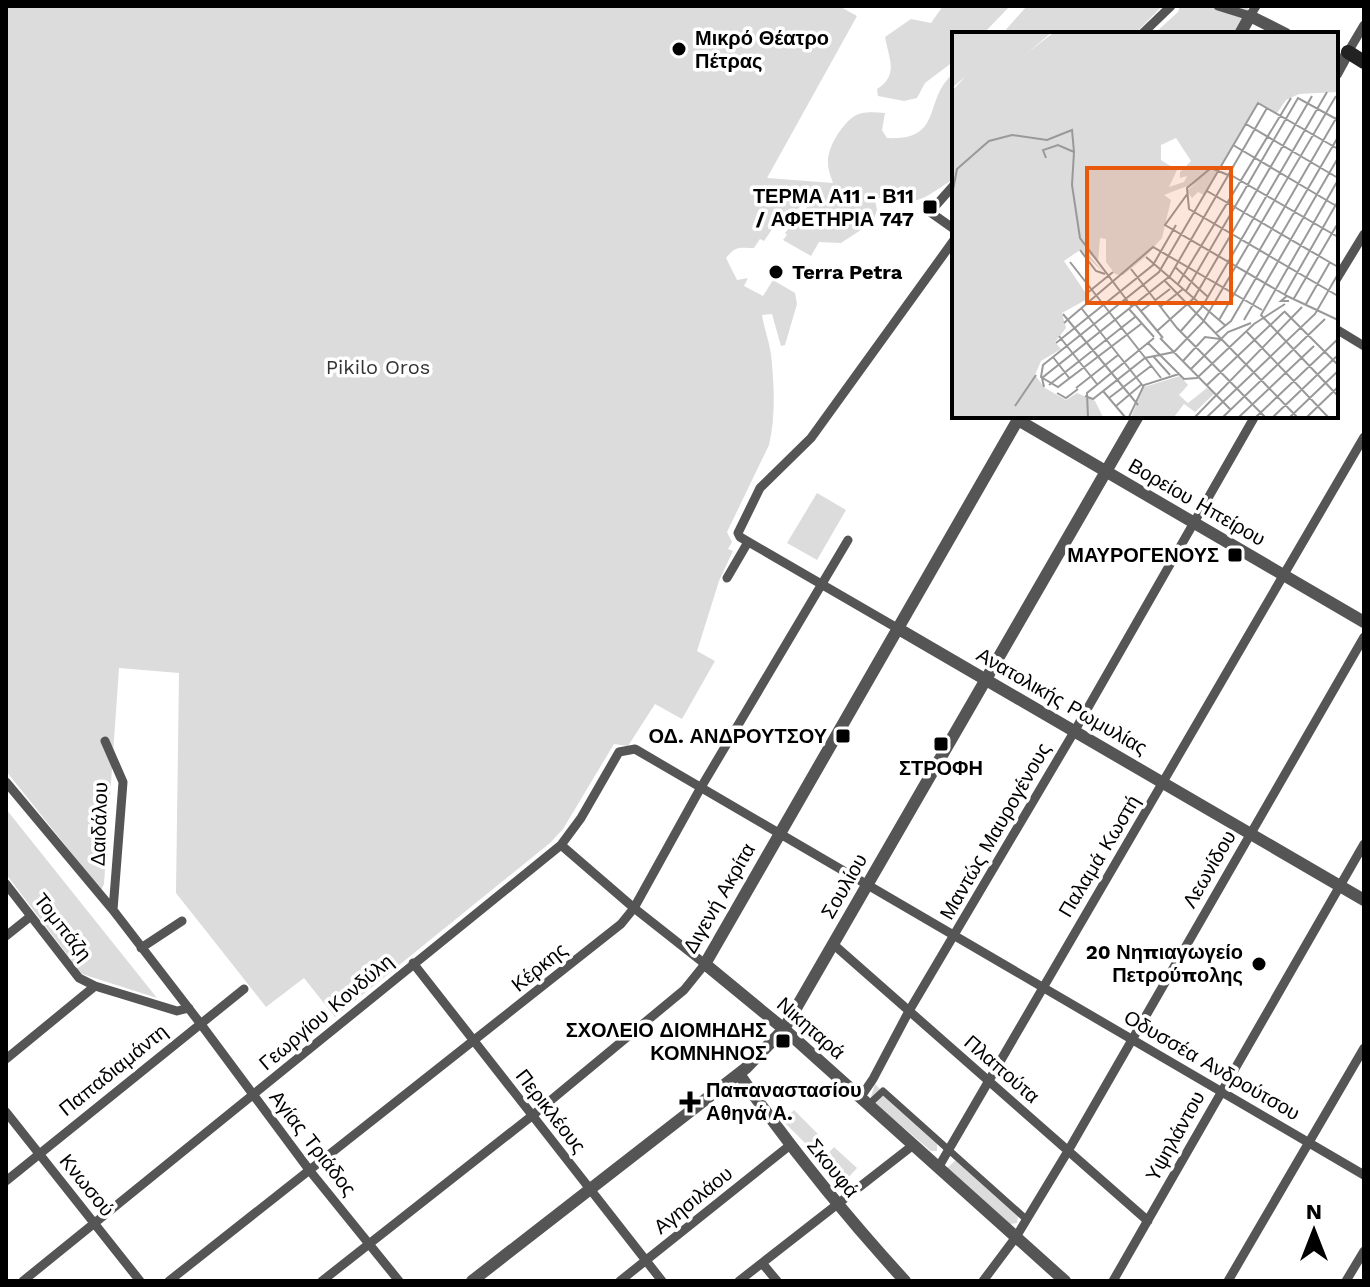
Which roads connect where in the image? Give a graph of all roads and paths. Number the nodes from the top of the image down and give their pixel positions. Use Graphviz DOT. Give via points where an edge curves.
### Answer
graph roads {
  1 [pos="1171,6"];
  2 [pos="1218,6"];
  3 [pos="1253,11"];
  4 [pos="1364,25"];
  5 [pos="1144,32"];
  6 [pos="1241,32"];
  7 [pos="1283,32"];
  8 [pos="1341,62"];
  9 [pos="1364,62"];
  10 [pos="952,187"];
  11 [pos="952,228"];
  12 [pos="1364,234"];
  13 [pos="952,243"];
  14 [pos="1338,277"];
  15 [pos="1338,330"];
  16 [pos="1364,346"];
  17 [pos="1015,418"];
  18 [pos="1018,418"];
  19 [pos="1137,418"];
  20 [pos="1254,418"];
  21 [pos="1364,437"];
  22 [pos="1106,472"];
  23 [pos="1193,522"];
  24 [pos="744,540"];
  25 [pos="848,540"];
  26 [pos="1284,575"];
  27 [pos="727,578"];
  28 [pos="821,583"];
  29 [pos="1364,622"];
  30 [pos="897,628"];
  31 [pos="1364,637"];
  32 [pos="986,680"];
  33 [pos="1074,732"];
  34 [pos="105,741"];
  35 [pos="625,749"];
  36 [pos="6,782"];
  37 [pos="1163,783"];
  38 [pos="700,789"];
  39 [pos="778,834"];
  40 [pos="1250,834"];
  41 [pos="1364,844"];
  42 [pos="561,845"];
  43 [pos="6,884"];
  44 [pos="867,886"];
  45 [pos="1339,886"];
  46 [pos="1364,900"];
  47 [pos="634,908"];
  48 [pos="113,910"];
  49 [pos="31,916"];
  50 [pos="182,921"];
  51 [pos="6,936"];
  52 [pos="954,937"];
  53 [pos="833,944"];
  54 [pos="141,948"];
  55 [pos="413,963"];
  56 [pos="705,964"];
  57 [pos="95,986"];
  58 [pos="1042,988"];
  59 [pos="244,989"];
  60 [pos="189,1008"];
  61 [pos="909,1011"];
  62 [pos="200,1023"];
  63 [pos="784,1029"];
  64 [pos="1132,1039"];
  65 [pos="474,1042"];
  66 [pos="1364,1048"];
  67 [pos="6,1059"];
  68 [pos="739,1074"];
  69 [pos="989,1081"];
  70 [pos="1221,1091"];
  71 [pos="254,1096"];
  72 [pos="864,1102"];
  73 [pos="6,1112"];
  74 [pos="908,1113"];
  75 [pos="533,1115"];
  76 [pos="922,1126"];
  77 [pos="893,1128"];
  78 [pos="1309,1142"];
  79 [pos="910,1144"];
  80 [pos="789,1146"];
  81 [pos="948,1150"];
  82 [pos="1068,1151"];
  83 [pos="38,1153"];
  84 [pos="938,1168"];
  85 [pos="969,1168"];
  86 [pos="310,1171"];
  87 [pos="1364,1175"];
  88 [pos="6,1181"];
  89 [pos="955,1184"];
  90 [pos="590,1189"];
  91 [pos="1001,1196"];
  92 [pos="836,1205"];
  93 [pos="986,1211"];
  94 [pos="1026,1219"];
  95 [pos="1148,1221"];
  96 [pos="94,1222"];
  97 [pos="1016,1237"];
  98 [pos="370,1244"];
  99 [pos="1364,1251"];
  100 [pos="646,1261"];
  101 [pos="762,1263"];
  102 [pos="23,1281"];
  103 [pos="140,1281"];
  104 [pos="169,1281"];
  105 [pos="322,1281"];
  106 [pos="399,1281"];
  107 [pos="472,1281"];
  108 [pos="620,1281"];
  109 [pos="662,1281"];
  110 [pos="739,1281"];
  111 [pos="777,1281"];
  112 [pos="905,1281"];
  113 [pos="983,1281"];
  114 [pos="1065,1281"];
  115 [pos="1113,1281"];
  116 [pos="1228,1281"];
  117 [pos="1346,1281"];
  1 -- 5 [label="street"];
  2 -- 3 [label="street"];
  3 -- 6 [label="street"];
  3 -- 7 [label="street"];
  4 -- 8 [label="street"];
  8 -- 9 [label="main road"];
  10 -- 11 [label="street" via="930,212"];
  12 -- 14 [label="street"];
  13 -- 24 [label="street" via="811,438 760,488 739,530"];
  15 -- 16 [label="street"];
  17 -- 30 [label="street, Διγενή Ακρίτα"];
  18 -- 22 [label="street, Βορείου Ηπείρου"];
  19 -- 22 [label="street, Σουλίου"];
  20 -- 23 [label="street, Μαντώς Μαυρογένους"];
  21 -- 26 [label="street, Παλαμά Κωστή"];
  22 -- 23 [label="street, Βορείου Ηπείρου"];
  22 -- 32 [label="street, Σουλίου"];
  23 -- 26 [label="street, Βορείου Ηπείρου"];
  23 -- 33 [label="street, Μαντώς Μαυρογένους"];
  24 -- 27 [label="street"];
  24 -- 28 [label="street, Ανατολικής Ρωμυλίας"];
  25 -- 28 [label="street, Κέρκης"];
  26 -- 29 [label="street, Βορείου Ηπείρου"];
  26 -- 37 [label="street, Παλαμά Κωστή"];
  28 -- 30 [label="street, Ανατολικής Ρωμυλίας"];
  28 -- 38 [label="street, Κέρκης"];
  30 -- 32 [label="street, Ανατολικής Ρωμυλίας"];
  30 -- 39 [label="street, Διγενή Ακρίτα"];
  31 -- 40 [label="street, Λεωνίδου"];
  32 -- 33 [label="street, Ανατολικής Ρωμυλίας"];
  32 -- 44 [label="street, Σουλίου"];
  33 -- 37 [label="street, Ανατολικής Ρωμυλίας"];
  33 -- 52 [label="street, Μαντώς Μαυρογένους"];
  34 -- 48 [label="street, Δαιδάλου" via="123,782"];
  35 -- 38 [label="street, Οδυσσέα Ανδρούτσου" via="635,749"];
  35 -- 42 [label="street, Γεωργίου Κονδύλη"];
  36 -- 48 [label="street, Αγίας Τριάδος"];
  37 -- 40 [label="street, Ανατολικής Ρωμυλίας"];
  37 -- 58 [label="street, Παλαμά Κωστή"];
  38 -- 39 [label="street, Οδυσσέα Ανδρούτσου"];
  38 -- 47 [label="street, Κέρκης"];
  39 -- 44 [label="street, Οδυσσέα Ανδρούτσου"];
  39 -- 56 [label="street, Διγενή Ακρίτα"];
  40 -- 45 [label="street, Ανατολικής Ρωμυλίας"];
  40 -- 64 [label="street, Λεωνίδου"];
  41 -- 45 [label="street, Υψηλάντου"];
  42 -- 47 [label="street, Νικηταρά"];
  42 -- 55 [label="street, Γεωργίου Κονδύλη"];
  43 -- 49 [label="street, Τομπάζη"];
  44 -- 52 [label="street, Οδυσσέα Ανδρούτσου"];
  44 -- 53 [label="street, Σουλίου"];
  45 -- 46 [label="street, Ανατολικής Ρωμυλίας"];
  45 -- 70 [label="street, Υψηλάντου"];
  47 -- 56 [label="street, Νικηταρά"];
  47 -- 65 [label="street, Κέρκης"];
  48 -- 54 [label="street, Αγίας Τριάδος"];
  49 -- 51 [label="street"];
  49 -- 57 [label="street, Τομπάζη" via="79,978"];
  50 -- 54 [label="street"];
  52 -- 58 [label="street, Οδυσσέα Ανδρούτσου"];
  52 -- 61 [label="street, Μαντώς Μαυρογένους"];
  53 -- 61 [label="street, Πλαπούτα"];
  53 -- 63 [label="street, Σουλίου"];
  54 -- 60 [label="street, Αγίας Τριάδος"];
  55 -- 65 [label="street, Περικλέους"];
  55 -- 71 [label="street, Γεωργίου Κονδύλη"];
  56 -- 63 [label="street, Νικηταρά"];
  56 -- 75 [label="street, Διγενή Ακρίτα" via="684,990"];
  57 -- 60 [label="street, Τομπάζη" via="177,1011"];
  57 -- 67 [label="street"];
  58 -- 64 [label="street, Οδυσσέα Ανδρούτσου"];
  58 -- 69 [label="street, Παλαμά Κωστή"];
  59 -- 62 [label="street, Παπαδιαμάντη"];
  60 -- 62 [label="street, Αγίας Τριάδος"];
  61 -- 69 [label="street, Πλαπούτα"];
  61 -- 72 [label="street, Μαντώς Μαυρογένους"];
  62 -- 71 [label="street, Αγίας Τριάδος"];
  62 -- 83 [label="street, Παπαδιαμάντη"];
  63 -- 68 [label="street, Σουλίου"];
  63 -- 72 [label="street, Νικηταρά"];
  64 -- 70 [label="street, Οδυσσέα Ανδρούτσου"];
  64 -- 82 [label="street, Λεωνίδου"];
  65 -- 75 [label="street, Περικλέους"];
  65 -- 86 [label="street, Κέρκης"];
  66 -- 78 [label="street"];
  68 -- 80 [label="street, Σκουφά"];
  68 -- 90 [label="street, Σουλίου"];
  69 -- 81 [label="street, Παλαμά Κωστή"];
  69 -- 82 [label="street, Πλαπούτα"];
  70 -- 78 [label="street, Οδυσσέα Ανδρούτσου"];
  70 -- 95 [label="street, Υψηλάντου"];
  71 -- 86 [label="street, Αγίας Τριάδος"];
  71 -- 96 [label="street, Γεωργίου Κονδύλη"];
  72 -- 74 [label="street" via="883,1091"];
  72 -- 77 [label="street, Νικηταρά"];
  73 -- 83 [label="street, Κνωσού"];
  74 -- 76 [label="street"];
  74 -- 77 [label="street"];
  75 -- 90 [label="street, Περικλέους"];
  75 -- 98 [label="street, Διγενή Ακρίτα"];
  76 -- 79 [label="street"];
  76 -- 81 [label="street"];
  77 -- 79 [label="street, Νικηταρά"];
  78 -- 87 [label="street, Οδυσσέα Ανδρούτσου"];
  78 -- 116 [label="street"];
  79 -- 84 [label="street, Νικηταρά"];
  79 -- 92 [label="street"];
  80 -- 92 [label="street, Σκουφά"];
  80 -- 100 [label="street, Αγησιλάου"];
  81 -- 84 [label="street, Παλαμά Κωστή"];
  81 -- 85 [label="street"];
  82 -- 94 [label="street, Λεωνίδου"];
  82 -- 95 [label="street, Πλαπούτα"];
  83 -- 88 [label="street, Παπαδιαμάντη"];
  83 -- 96 [label="street, Κνωσού"];
  84 -- 89 [label="street, Νικηταρά"];
  85 -- 89 [label="street"];
  85 -- 91 [label="street"];
  86 -- 98 [label="street, Αγίας Τριάδος"];
  86 -- 104 [label="street, Κέρκης"];
  89 -- 93 [label="street, Νικηταρά"];
  90 -- 100 [label="street, Περικλέους"];
  90 -- 107 [label="street, Σουλίου"];
  91 -- 93 [label="street"];
  91 -- 94 [label="street"];
  92 -- 101 [label="street"];
  92 -- 112 [label="street, Σκουφά"];
  93 -- 97 [label="street, Νικηταρά"];
  94 -- 97 [label="street, Λεωνίδου"];
  95 -- 115 [label="street, Υψηλάντου"];
  96 -- 102 [label="street, Γεωργίου Κονδύλη"];
  96 -- 103 [label="street, Κνωσού"];
  97 -- 113 [label="street, Λεωνίδου"];
  97 -- 114 [label="street, Νικηταρά"];
  98 -- 105 [label="street, Διγενή Ακρίτα"];
  98 -- 106 [label="street, Αγίας Τριάδος"];
  99 -- 117 [label="street"];
  100 -- 108 [label="street, Αγησιλάου"];
  100 -- 109 [label="street, Περικλέους"];
  101 -- 110 [label="street"];
  101 -- 111 [label="street"];
}
